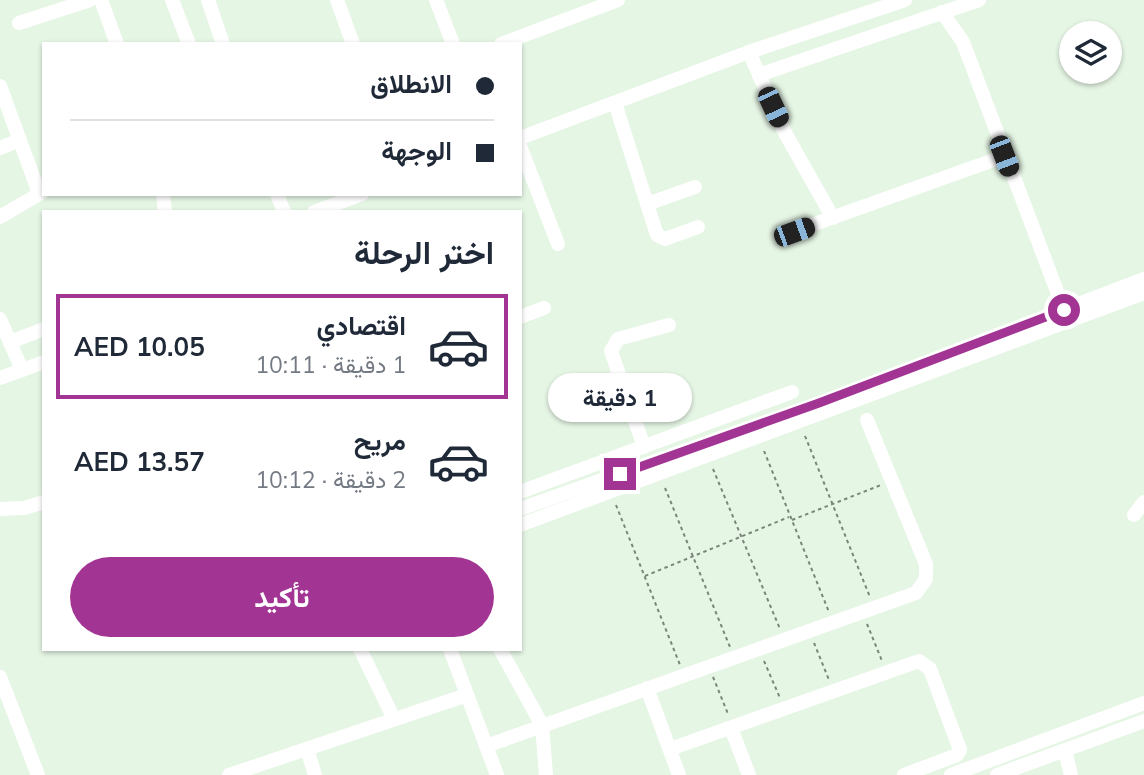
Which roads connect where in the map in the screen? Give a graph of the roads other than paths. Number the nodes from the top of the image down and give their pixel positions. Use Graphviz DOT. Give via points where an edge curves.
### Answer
graph roads {
  1 [pos="90,0"];
  2 [pos="101,0"];
  3 [pos="172,0"];
  4 [pos="208,0"];
  5 [pos="337,0"];
  6 [pos="436,0"];
  7 [pos="618,0"];
  8 [pos="905,0"];
  9 [pos="979,0"];
  10 [pos="878,4"];
  11 [pos="942,12"];
  12 [pos="19,23"];
  13 [pos="116,42"];
  14 [pos="188,42"];
  15 [pos="222,42"];
  16 [pos="352,42"];
  17 [pos="452,42"];
  18 [pos="506,42"];
  19 [pos="749,52"];
  20 [pos="759,75"];
  21 [pos="0,86"];
  22 [pos="615,103"];
  23 [pos="522,137"];
  24 [pos="20,140"];
  25 [pos="0,148"];
  26 [pos="522,151"];
  27 [pos="1004,156"];
  28 [pos="695,187"];
  29 [pos="42,192"];
  30 [pos="357,196"];
  31 [pos="647,204"];
  32 [pos="319,210"];
  33 [pos="0,217"];
  34 [pos="833,218"];
  35 [pos="698,227"];
  36 [pos="794,232"];
  37 [pos="558,244"];
  38 [pos="1144,279"];
  39 [pos="1144,293"];
  40 [pos="544,308"];
  41 [pos="1064,310"];
  42 [pos="522,316"];
  43 [pos="0,319"];
  44 [pos="669,324"];
  45 [pos="42,331"];
  46 [pos="10,342"];
  47 [pos="42,363"];
  48 [pos="22,370"];
  49 [pos="0,378"];
  50 [pos="792,393"];
  51 [pos="867,420"];
  52 [pos="644,447"];
  53 [pos="522,491"];
  54 [pos="1144,502"];
  55 [pos="42,503"];
  56 [pos="522,508"];
  57 [pos="0,509"];
  58 [pos="1134,515"];
  59 [pos="522,524"];
  60 [pos="361,651"];
  61 [pos="451,651"];
  62 [pos="501,651"];
  63 [pos="0,677"];
  64 [pos="647,688"];
  65 [pos="467,695"];
  66 [pos="1144,703"];
  67 [pos="394,719"];
  68 [pos="1144,721"];
  69 [pos="542,725"];
  70 [pos="732,727"];
  71 [pos="486,746"];
  72 [pos="307,749"];
  73 [pos="670,749"];
  74 [pos="1065,750"];
  75 [pos="38,775"];
  76 [pos="229,775"];
  77 [pos="316,775"];
  78 [pos="497,775"];
  79 [pos="546,775"];
  80 [pos="680,775"];
  81 [pos="749,775"];
  82 [pos="904,775"];
  83 [pos="951,775"];
  84 [pos="997,775"];
  85 [pos="1071,775"];
  1 -- 12 [label="street"];
  2 -- 13 [label="street"];
  3 -- 14 [label="street"];
  4 -- 15 [label="street"];
  5 -- 16 [label="street"];
  6 -- 17 [label="street"];
  7 -- 18 [label="street"];
  8 -- 10 [label="street"];
  9 -- 11 [label="street"];
  10 -- 19 [label="street"];
  11 -- 20 [label="street"];
  11 -- 27 [label="street" via="963,42"];
  19 -- 20 [label="street"];
  19 -- 22 [label="street"];
  20 -- 34 [label="street" via="814,189"];
  21 -- 24 [label="street"];
  22 -- 23 [label="street"];
  22 -- 31 [label="street"];
  24 -- 25 [label="street"];
  24 -- 29 [label="street"];
  26 -- 37 [label="street"];
  27 -- 34 [label="street"];
  27 -- 41 [label="street"];
  28 -- 31 [label="street"];
  29 -- 33 [label="street"];
  30 -- 32 [label="street"];
  31 -- 35 [label="street" via="660,238"];
  34 -- 36 [label="street"];
  38 -- 41 [label="street"];
  39 -- 59 [label="street"];
  40 -- 42 [label="street"];
  41 -- 56 [label="street"];
  43 -- 46 [label="street"];
  44 -- 52 [label="street" via="618,340 611,351"];
  45 -- 46 [label="street"];
  46 -- 48 [label="street"];
  47 -- 48 [label="street"];
  48 -- 49 [label="street"];
  50 -- 52 [label="street"];
  51 -- 64 [label="street" via="925,559 927,574 916,593"];
  52 -- 53 [label="street"];
  54 -- 58 [label="street"];
  55 -- 57 [label="street"];
  60 -- 67 [label="street"];
  61 -- 65 [label="street"];
  62 -- 69 [label="street"];
  63 -- 75 [label="street"];
  64 -- 69 [label="street"];
  64 -- 73 [label="street"];
  65 -- 67 [label="street"];
  65 -- 71 [label="street"];
  66 -- 83 [label="street"];
  67 -- 72 [label="street"];
  68 -- 74 [label="street"];
  69 -- 71 [label="street"];
  69 -- 79 [label="street"];
  70 -- 73 [label="street"];
  70 -- 81 [label="street"];
  70 -- 82 [label="street" via="915,662 928,666 960,750"];
  71 -- 78 [label="street"];
  72 -- 76 [label="street"];
  72 -- 77 [label="street"];
  73 -- 80 [label="street"];
  74 -- 84 [label="street"];
  74 -- 85 [label="street"];
}
